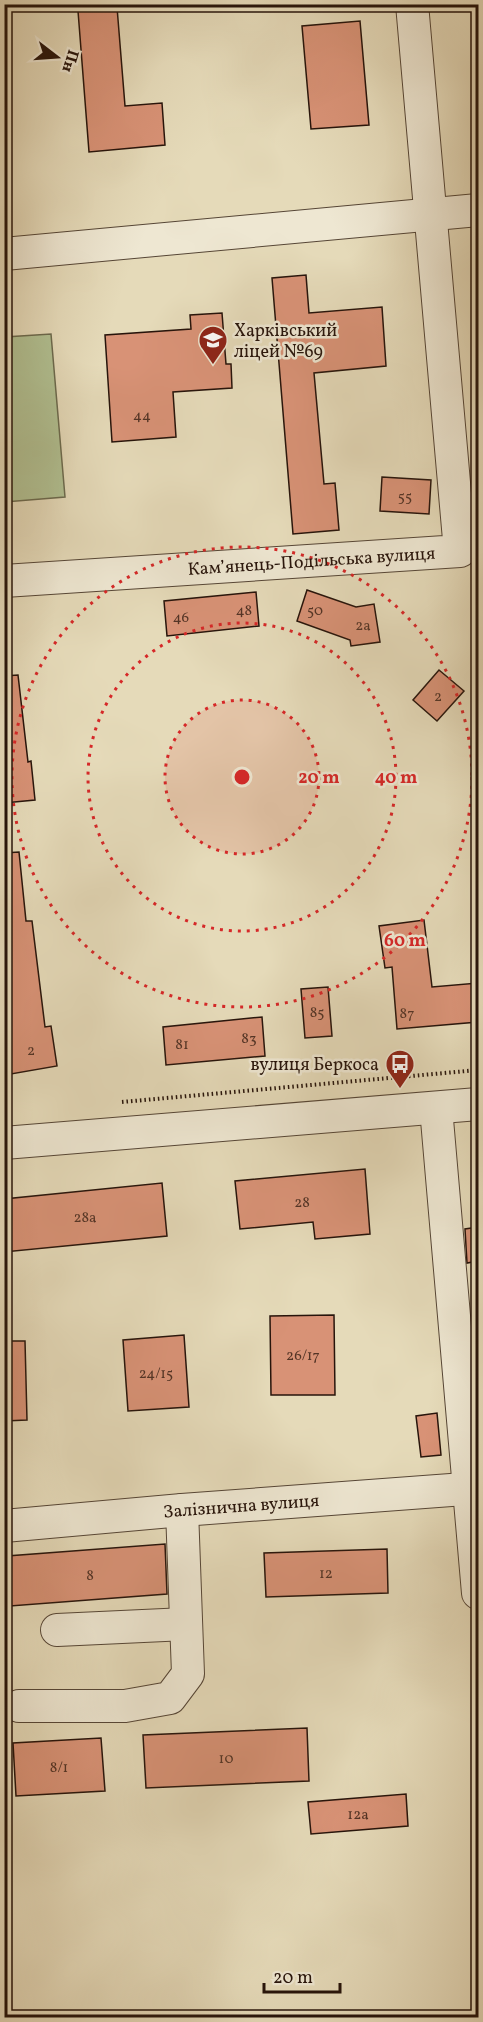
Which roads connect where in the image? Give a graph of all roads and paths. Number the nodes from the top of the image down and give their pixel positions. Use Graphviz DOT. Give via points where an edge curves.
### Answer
graph roads {
  1 [pos="412,4"];
  2 [pos="478,210"];
  3 [pos="432,214"];
  4 [pos="4,254"];
  5 [pos="469,561"];
  6 [pos="4,581"];
  7 [pos="478,1070"];
  8 [pos="111,1103"];
  9 [pos="478,1104"];
  10 [pos="436,1107"];
  11 [pos="4,1143"];
  12 [pos="474,1488"];
  13 [pos="182,1510"];
  14 [pos="4,1526"];
  15 [pos="478,1593"];
  16 [pos="186,1624"];
  17 [pos="57,1630"];
  18 [pos="19,1706"];
  1 -- 3 [label="street, Кам’янець-Подільська вулиця"];
  2 -- 3 [label="street"];
  3 -- 4 [label="street"];
  3 -- 5 [label="street, Кам’янець-Подільська вулиця"];
  5 -- 6 [label="street, Кам’янець-Подільська вулиця"];
  7 -- 8 [label="path"];
  9 -- 10 [label="street"];
  10 -- 11 [label="street"];
  10 -- 12 [label="street"];
  12 -- 13 [label="street, Залізнична вулиця"];
  12 -- 15 [label="street"];
  13 -- 14 [label="street, Залізнична вулиця"];
  13 -- 16 [label="street"];
  16 -- 17 [label="street"];
  16 -- 18 [label="street" via="188,1674 170,1698 125,1706"];
}
